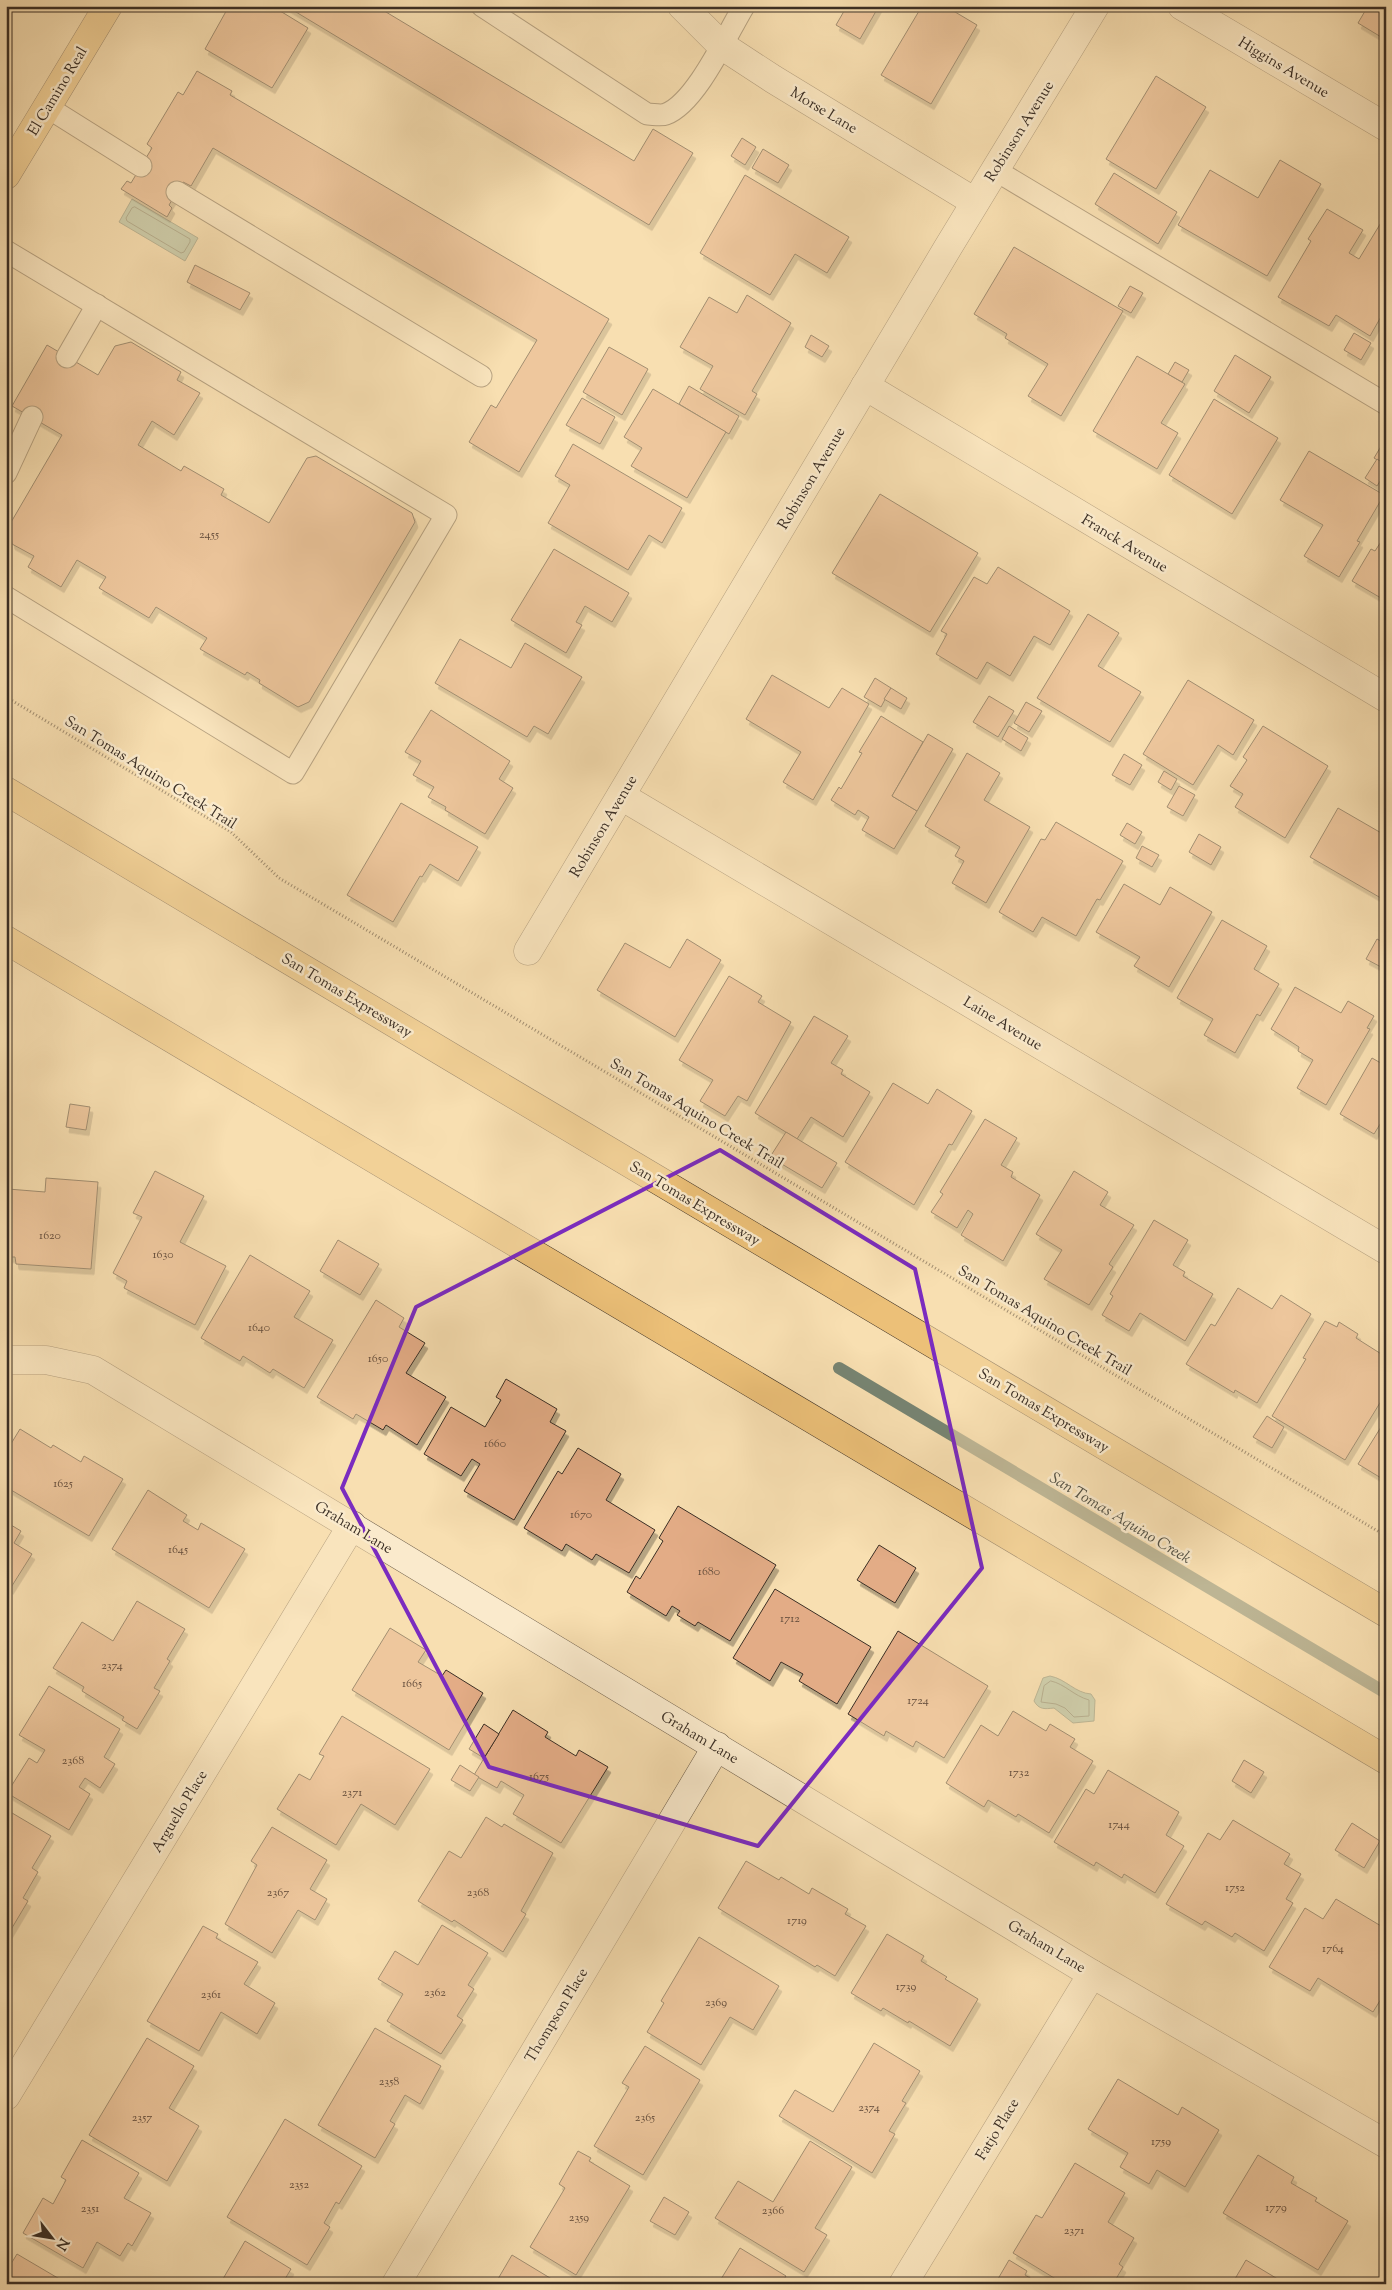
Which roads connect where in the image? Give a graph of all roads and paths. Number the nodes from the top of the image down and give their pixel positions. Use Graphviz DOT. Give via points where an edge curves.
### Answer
graph roads {
  1 [pos="108,6"];
  2 [pos="482,6"];
  3 [pos="682,6"];
  4 [pos="744,6"];
  5 [pos="1096,6"];
  6 [pos="1182,6"];
  7 [pos="721,46"];
  8 [pos="47,107"];
  9 [pos="1386,127"];
  10 [pos="141,166"];
  11 [pos="995,170"];
  12 [pos="6,175"];
  13 [pos="177,192"];
  14 [pos="976,202"];
  15 [pos="6,251"];
  16 [pos="97,305"];
  17 [pos="67,357"];
  18 [pos="481,376"];
  19 [pos="866,386"];
  20 [pos="1386,404"];
  21 [pos="32,418"];
  22 [pos="6,473"];
  23 [pos="6,597"];
  24 [pos="6,697"];
  25 [pos="1386,698"];
  26 [pos="6,791"];
  27 [pos="621,796"];
  28 [pos="6,940"];
  29 [pos="528,952"];
  30 [pos="1386,1250"];
  31 [pos="6,1360"];
  32 [pos="352,1525"];
  33 [pos="1386,1536"];
  34 [pos="1386,1613"];
  35 [pos="717,1746"];
  36 [pos="1386,1760"];
  37 [pos="1092,1974"];
  38 [pos="6,2096"];
  39 [pos="1386,2144"];
  40 [pos="396,2284"];
  41 [pos="903,2284"];
  1 -- 8 [label="main road, El Camino Real"];
  2 -- 7 [label="lane" via="647,114 665,114 683,104 696,89"];
  3 -- 7 [label="street, Morse Lane"];
  4 -- 7 [label="lane"];
  5 -- 11 [label="street, Robinson Avenue"];
  6 -- 9 [label="street, Higgins Avenue"];
  7 -- 14 [label="street, Morse Lane"];
  8 -- 10 [label="lane"];
  8 -- 12 [label="main road, El Camino Real"];
  11 -- 14 [label="street, Robinson Avenue"];
  11 -- 20 [label="lane"];
  13 -- 18 [label="lane"];
  14 -- 19 [label="street, Robinson Avenue"];
  15 -- 16 [label="lane"];
  16 -- 17 [label="lane"];
  16 -- 23 [label="lane" via="446,515 293,773"];
  19 -- 25 [label="street, Franck Avenue"];
  19 -- 27 [label="street, Robinson Avenue"];
  21 -- 22 [label="lane"];
  24 -- 33 [label="path, San Tomas Aquino Creek Trail" via="231,832 279,878"];
  26 -- 34 [label="main road, San Tomas Expressway"];
  27 -- 29 [label="street, Robinson Avenue"];
  27 -- 30 [label="street, Laine Avenue"];
  28 -- 36 [label="main road"];
  31 -- 32 [label="street, Graham Lane" via="46,1360 93,1370"];
  32 -- 35 [label="street, Graham Lane"];
  32 -- 38 [label="street, Arguello Place"];
  35 -- 37 [label="street, Graham Lane"];
  35 -- 40 [label="street, Thompson Place"];
  37 -- 39 [label="street, Graham Lane"];
  37 -- 41 [label="street, Fatjo Place"];
}
